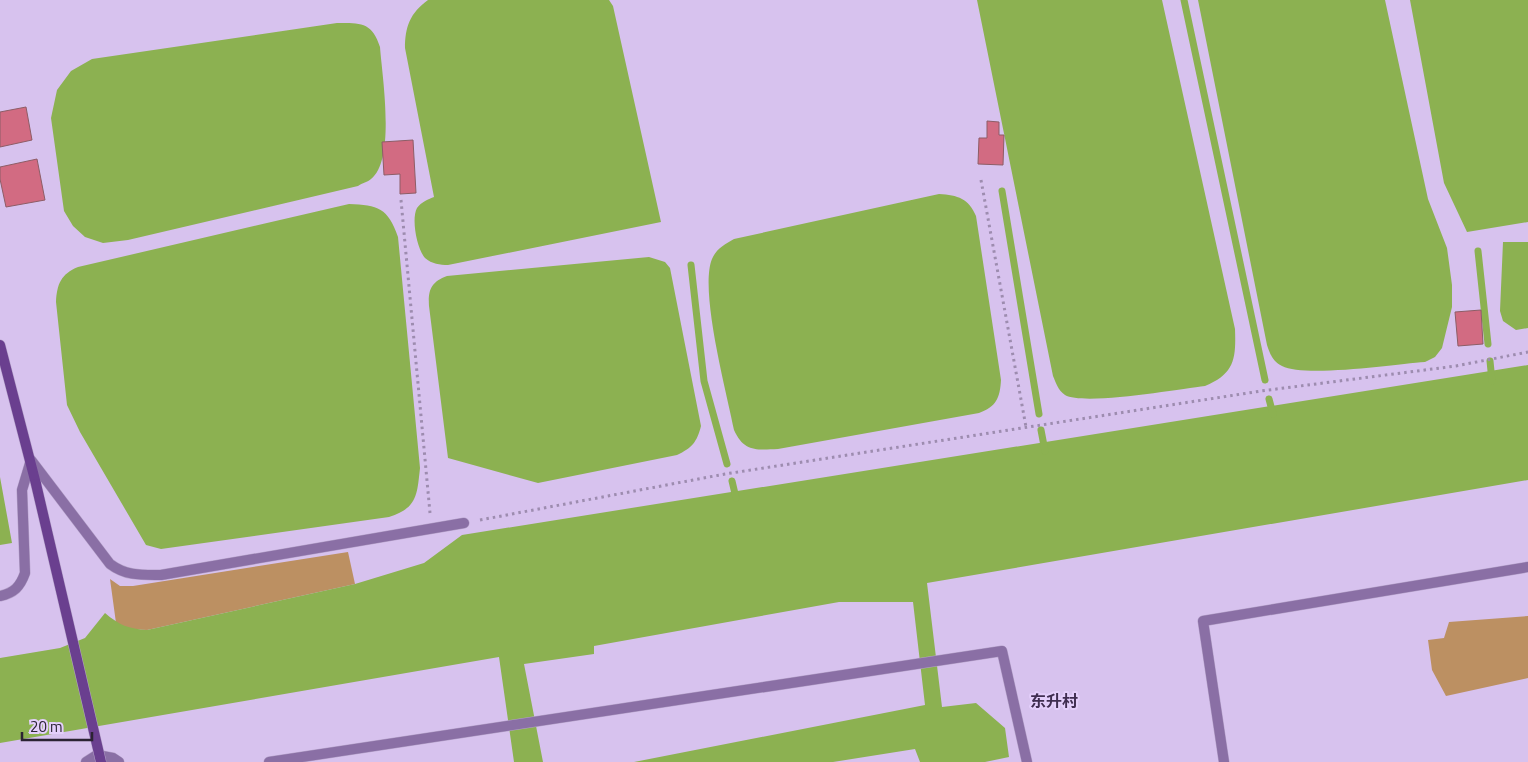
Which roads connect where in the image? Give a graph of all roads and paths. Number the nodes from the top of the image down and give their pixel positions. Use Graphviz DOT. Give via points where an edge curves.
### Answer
graph roads {
  1 [pos="981,180"];
  2 [pos="401,200"];
  3 [pos="0,345"];
  4 [pos="1528,352"];
  5 [pos="1026,427"];
  6 [pos="31,460"];
  7 [pos="464,524"];
  8 [pos="432,529"];
  9 [pos="1528,567"];
  10 [pos="0,596"];
  11 [pos="86,762"];
  12 [pos="101,762"];
  13 [pos="118,762"];
  14 [pos="269,762"];
  15 [pos="1027,762"];
  16 [pos="1224,762"];
  1 -- 5 [label="path"];
  2 -- 8 [label="path"];
  3 -- 6 [label="street"];
  4 -- 5 [label="path" via="1456,366 1261,391"];
  5 -- 7 [label="path" via="726,474"];
  6 -- 8 [label="street" via="110,564 120,572 133,575 161,575"];
  6 -- 10 [label="street" via="22,490 25,573 20,586"];
  6 -- 12 [label="street, bridge"];
  7 -- 8 [label="street"];
  9 -- 16 [label="street" via="1203,621"];
  11 -- 13 [label="street" via="97,755"];
  14 -- 15 [label="street" via="1002,651"];
}
